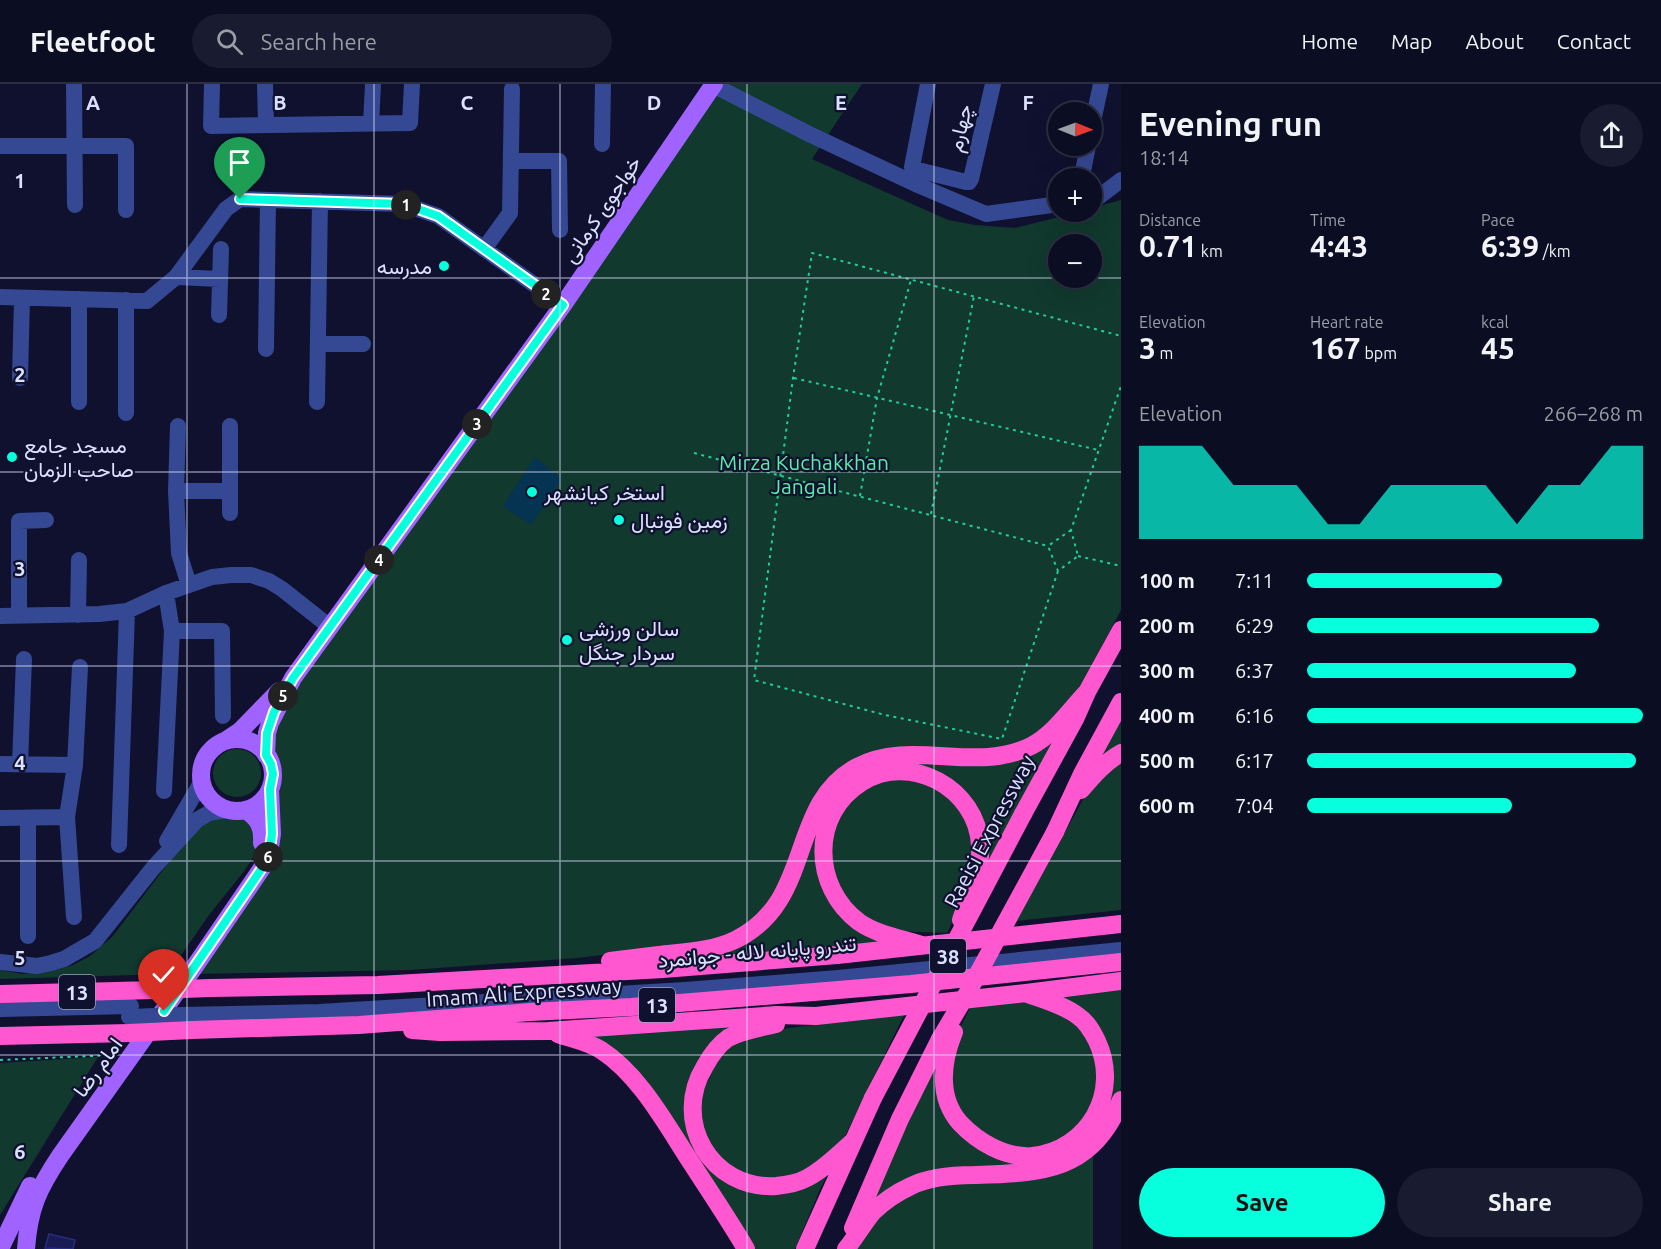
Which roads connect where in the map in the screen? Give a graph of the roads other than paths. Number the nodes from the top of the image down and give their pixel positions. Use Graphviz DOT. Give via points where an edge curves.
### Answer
graph roads {
  1 [pos="74,84"];
  2 [pos="212,84"];
  3 [pos="265,84"];
  4 [pos="373,84"];
  5 [pos="412,84"];
  6 [pos="603,84"];
  7 [pos="714,84"];
  8 [pos="928,84"];
  9 [pos="993,84"];
  10 [pos="1101,84"];
  11 [pos="512,89"];
  12 [pos="1097,102"];
  13 [pos="266,124"];
  14 [pos="371,124"];
  15 [pos="602,144"];
  16 [pos="0,146"];
  17 [pos="75,146"];
  18 [pos="511,161"];
  19 [pos="1121,180"];
  20 [pos="1102,194"];
  21 [pos="268,200"];
  22 [pos="320,201"];
  23 [pos="75,205"];
  24 [pos="1048,206"];
  25 [pos="126,210"];
  26 [pos="560,230"];
  27 [pos="220,249"];
  28 [pos="484,249"];
  29 [pos="176,277"];
  30 [pos="220,279"];
  31 [pos="0,297"];
  32 [pos="22,297"];
  33 [pos="79,299"];
  34 [pos="126,300"];
  35 [pos="563,305"];
  36 [pos="219,315"];
  37 [pos="318,344"];
  38 [pos="363,344"];
  39 [pos="266,349"];
  40 [pos="20,378"];
  41 [pos="79,402"];
  42 [pos="317,402"];
  43 [pos="126,413"];
  44 [pos="178,426"];
  45 [pos="230,426"];
  46 [pos="176,491"];
  47 [pos="230,491"];
  48 [pos="230,513"];
  49 [pos="46,520"];
  50 [pos="79,560"];
  51 [pos="189,585"];
  52 [pos="166,593"];
  53 [pos="127,612"];
  54 [pos="0,615"];
  55 [pos="78,615"];
  56 [pos="19,616"];
  57 [pos="330,627"];
  58 [pos="1121,630"];
  59 [pos="172,631"];
  60 [pos="24,659"];
  61 [pos="80,667"];
  62 [pos="293,678"];
  63 [pos="1086,692"];
  64 [pos="1121,702"];
  65 [pos="223,716"];
  66 [pos="225,741"];
  67 [pos="1121,753"];
  68 [pos="266,755"];
  69 [pos="0,764"];
  70 [pos="20,765"];
  71 [pos="75,765"];
  72 [pos="202,782"];
  73 [pos="270,789"];
  74 [pos="164,791"];
  75 [pos="1068,805"];
  76 [pos="226,810"];
  77 [pos="245,810"];
  78 [pos="67,817"];
  79 [pos="0,818"];
  80 [pos="28,818"];
  81 [pos="119,845"];
  82 [pos="153,868"];
  83 [pos="74,916"];
  84 [pos="1121,924"];
  85 [pos="28,936"];
  86 [pos="958,936"];
  87 [pos="1121,939"];
  88 [pos="927,946"];
  89 [pos="1121,950"];
  90 [pos="0,962"];
  91 [pos="1121,962"];
  92 [pos="545,975"];
  93 [pos="1121,981"];
  94 [pos="1026,993"];
  95 [pos="0,994"];
  96 [pos="0,1010"];
  97 [pos="816,1016"];
  98 [pos="186,1017"];
  99 [pos="129,1018"];
  100 [pos="0,1020"];
  101 [pos="360,1025"];
  102 [pos="548,1031"];
  103 [pos="0,1036"];
  104 [pos="947,1036"];
  105 [pos="1121,1100"];
  106 [pos="853,1141"];
  107 [pos="0,1249"];
  108 [pos="26,1249"];
  109 [pos="746,1249"];
  110 [pos="805,1249"];
  111 [pos="845,1249"];
  1 -- 17 [label="street"];
  2 -- 13 [label="street" via="211,126"];
  3 -- 13 [label="street"];
  4 -- 14 [label="street"];
  5 -- 14 [label="street" via="410,123"];
  6 -- 15 [label="street"];
  7 -- 24 [label="street" via="840,148 986,214"];
  7 -- 35 [label="main road, خواجوی کرمانی"];
  8 -- 9 [label="street, چهارم" via="912,167 969,182"];
  10 -- 12 [label="street"];
  11 -- 18 [label="street"];
  13 -- 14 [label="street"];
  16 -- 17 [label="street"];
  17 -- 23 [label="street"];
  17 -- 25 [label="street" via="126,146"];
  18 -- 26 [label="street" via="559,161"];
  18 -- 28 [label="street" via="510,213"];
  19 -- 20 [label="street"];
  21 -- 22 [label="street"];
  21 -- 29 [label="street" via="240,199 226,209"];
  21 -- 39 [label="street"];
  22 -- 28 [label="street" via="404,204 438,216"];
  22 -- 37 [label="street"];
  27 -- 30 [label="street"];
  28 -- 35 [label="street"];
  29 -- 30 [label="street"];
  29 -- 34 [label="street" via="147,301"];
  30 -- 36 [label="street"];
  31 -- 32 [label="street"];
  32 -- 33 [label="street"];
  32 -- 40 [label="street"];
  33 -- 34 [label="street"];
  33 -- 41 [label="street"];
  34 -- 43 [label="street"];
  35 -- 57 [label="main road, خواجوی کرمانی"];
  37 -- 38 [label="street"];
  37 -- 42 [label="street"];
  44 -- 46 [label="street"];
  45 -- 47 [label="street"];
  46 -- 47 [label="street"];
  46 -- 51 [label="street" via="179,553"];
  47 -- 48 [label="street"];
  49 -- 56 [label="street" via="19,521"];
  50 -- 55 [label="street"];
  51 -- 52 [label="street"];
  51 -- 57 [label="street" via="212,577 251,575 269,581"];
  52 -- 53 [label="street"];
  52 -- 59 [label="street"];
  53 -- 55 [label="street"];
  53 -- 81 [label="street"];
  54 -- 56 [label="street"];
  55 -- 56 [label="street"];
  57 -- 62 [label="main road, خواجوی کرمانی"];
  58 -- 63 [label="highway, Raeisi Expressway / 38"];
  59 -- 65 [label="street" via="222,631"];
  59 -- 74 [label="street"];
  60 -- 70 [label="street"];
  61 -- 71 [label="street"];
  62 -- 66 [label="main road"];
  62 -- 68 [label="main road" via="270,723"];
  63 -- 86 [label="highway, Raeisi Expressway / 38, bridge"];
  63 -- 92 [label="highway" via="1051,731 1020,750 983,758 896,756 867,762 845,774 828,792 810,823 781,899 761,923 733,941 702,949 586,964"];
  64 -- 75 [label="highway, 38"];
  66 -- 68 [label="main road" via="252,742"];
  66 -- 72 [label="main road" via="204,760"];
  67 -- 75 [label="highway" via="1093,776"];
  68 -- 73 [label="main road" via="273,774"];
  69 -- 70 [label="street"];
  70 -- 71 [label="street"];
  71 -- 78 [label="street"];
  72 -- 76 [label="main road" via="209,798"];
  72 -- 82 [label="street"];
  73 -- 77 [label="main road" via="261,802"];
  73 -- 108 [label="main road, امام رضا" via="272,834 262,868 46,1178 29,1218"];
  75 -- 104 [label="highway, 38, bridge"];
  76 -- 77 [label="main road"];
  76 -- 82 [label="street" via="197,820"];
  77 -- 107 [label="main road, امام رضا" via="255,816 262,830 262,843 252,868 33,1179"];
  78 -- 80 [label="street"];
  78 -- 83 [label="street"];
  79 -- 80 [label="street"];
  80 -- 85 [label="street"];
  82 -- 90 [label="street" via="95,941 51,963 37,966"];
  84 -- 88 [label="highway, Imam Ali Expressway / 13"];
  86 -- 88 [label="highway" via="980,862 981,845 968,805 942,783 925,776 904,772 869,778 834,811 823,840 826,877 835,896 866,926"];
  86 -- 106 [label="highway, Raeisi Expressway / 38, bridge"];
  87 -- 98 [label="street, تندرو پایانه لاله - جوانمرد" via="1058,948 671,981 344,1000"];
  88 -- 92 [label="highway, Imam Ali Expressway / 13"];
  89 -- 98 [label="street" via="685,990"];
  91 -- 101 [label="highway, Imam Ali Expressway / 13" via="654,1006"];
  92 -- 95 [label="highway, Imam Ali Expressway / 13, bridge" via="378,985"];
  93 -- 94 [label="highway"];
  94 -- 97 [label="highway"];
  94 -- 104 [label="highway" via="1078,1015 1088,1024 1105,1062 1105,1088 1096,1114 1082,1132 1060,1148 1031,1156 1008,1154 988,1146 967,1130 947,1098"];
  96 -- 99 [label="street, تندرو پایانه لاله - جوانمرد"];
  97 -- 102 [label="highway"];
  97 -- 106 [label="highway" via="737,1034 713,1052 696,1083 692,1115 695,1130 706,1153 724,1171 766,1187 806,1179"];
  98 -- 99 [label="highway, Imam Ali Expressway / 13, bridge"];
  98 -- 99 [label="street, تندرو پایانه لاله - جوانمرد"];
  98 -- 101 [label="highway, Imam Ali Expressway / 13"];
  99 -- 100 [label="street"];
  99 -- 103 [label="highway, Imam Ali Expressway / 13"];
  101 -- 102 [label="highway" via="440,1032"];
  102 -- 109 [label="highway" via="589,1044 623,1068 663,1119"];
  104 -- 111 [label="highway, 38" via="900,1119"];
  105 -- 111 [label="highway" via="1103,1134 1075,1158 1039,1171 955,1175 913,1185 874,1212"];
  106 -- 110 [label="highway, Raeisi Expressway / 38"];
}
